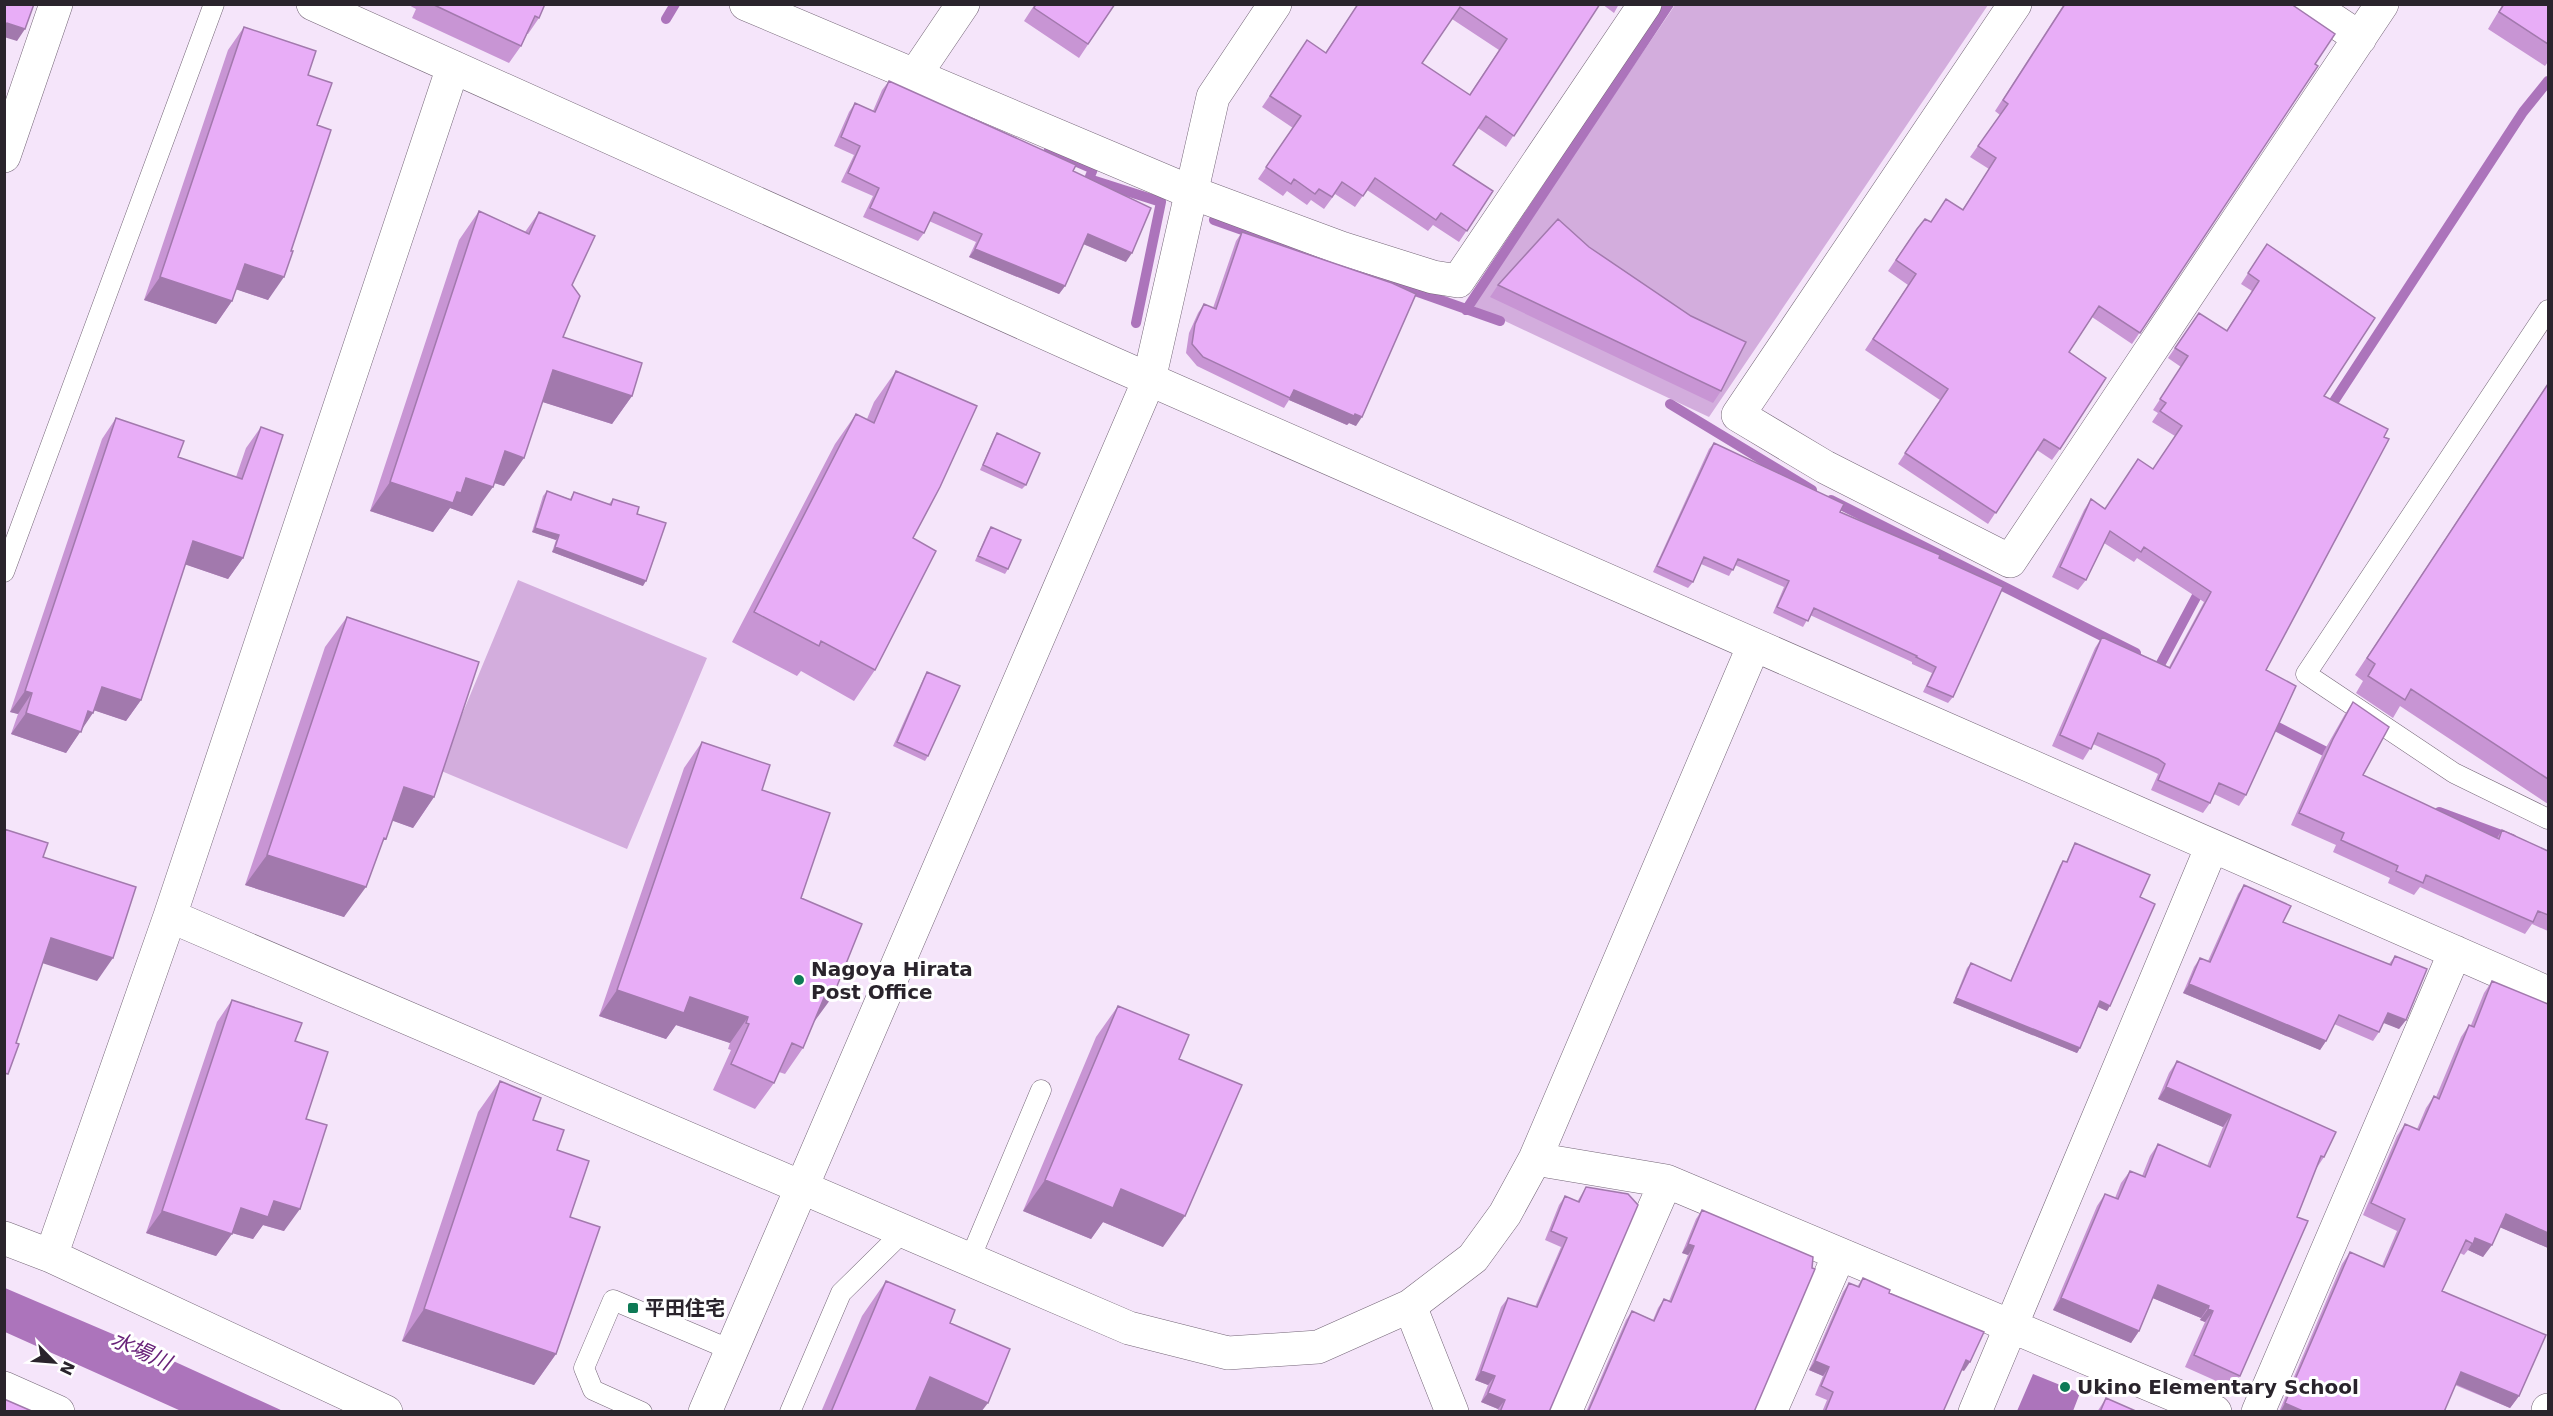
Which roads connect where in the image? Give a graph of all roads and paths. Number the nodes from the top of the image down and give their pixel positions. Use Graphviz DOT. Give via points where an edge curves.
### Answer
graph roads {
  1 [pos="56,4"];
  2 [pos="214,4"];
  3 [pos="313,4"];
  4 [pos="746,4"];
  5 [pos="963,4"];
  6 [pos="1275,4"];
  7 [pos="1645,4"];
  8 [pos="2015,4"];
  9 [pos="2309,4"];
  10 [pos="2382,4"];
  11 [pos="2360,38"];
  12 [pos="453,67"];
  13 [pos="915,75"];
  14 [pos="4,156"];
  15 [pos="1192,193"];
  16 [pos="2548,310"];
  17 [pos="1149,380"];
  18 [pos="4,572"];
  19 [pos="1754,645"];
  20 [pos="2548,819"];
  21 [pos="2212,846"];
  22 [pos="170,916"];
  23 [pos="2455,952"];
  24 [pos="2548,993"];
  25 [pos="1041,1090"];
  26 [pos="1535,1159"];
  27 [pos="1666,1181"];
  28 [pos="802,1186"];
  29 [pos="904,1231"];
  30 [pos="4,1238"];
  31 [pos="1839,1255"];
  32 [pos="51,1256"];
  33 [pos="970,1259"];
  34 [pos="1410,1306"];
  35 [pos="2011,1326"];
  36 [pos="731,1350"];
  37 [pos="4,1388"];
  38 [pos="58,1412"];
  39 [pos="386,1412"];
  40 [pos="642,1412"];
  41 [pos="705,1412"];
  42 [pos="790,1412"];
  43 [pos="1452,1412"];
  44 [pos="1566,1412"];
  45 [pos="1770,1412"];
  46 [pos="1975,1412"];
  47 [pos="2215,1412"];
  48 [pos="2258,1412"];
  1 -- 14 [label="street"];
  2 -- 18 [label="lane"];
  3 -- 12 [label="street"];
  4 -- 13 [label="street"];
  5 -- 13 [label="street"];
  6 -- 15 [label="street" via="1213,97"];
  7 -- 15 [label="street" via="1458,281 1341,248"];
  8 -- 11 [label="street" via="1738,416 1825,467 2010,561"];
  9 -- 11 [label="street"];
  10 -- 11 [label="street"];
  12 -- 17 [label="street"];
  12 -- 22 [label="street"];
  13 -- 15 [label="street"];
  15 -- 17 [label="street"];
  16 -- 20 [label="lane" via="2306,674 2454,772"];
  17 -- 19 [label="street"];
  17 -- 28 [label="street"];
  19 -- 21 [label="street"];
  19 -- 26 [label="street"];
  21 -- 23 [label="street"];
  21 -- 35 [label="street"];
  22 -- 28 [label="street"];
  22 -- 32 [label="street"];
  23 -- 24 [label="street"];
  23 -- 48 [label="street"];
  25 -- 33 [label="lane"];
  26 -- 27 [label="street"];
  26 -- 34 [label="street" via="1505,1214 1473,1258"];
  27 -- 31 [label="street"];
  27 -- 44 [label="street"];
  28 -- 29 [label="street"];
  28 -- 36 [label="street"];
  29 -- 33 [label="street"];
  29 -- 42 [label="lane" via="841,1293"];
  30 -- 32 [label="street"];
  31 -- 35 [label="street"];
  31 -- 45 [label="street"];
  32 -- 39 [label="street"];
  33 -- 34 [label="street" via="1129,1328 1228,1353 1318,1347"];
  34 -- 43 [label="street"];
  35 -- 46 [label="street"];
  35 -- 47 [label="street"];
  36 -- 40 [label="lane" via="613,1300 584,1368 593,1390"];
  36 -- 41 [label="street"];
  37 -- 38 [label="street"];
}
